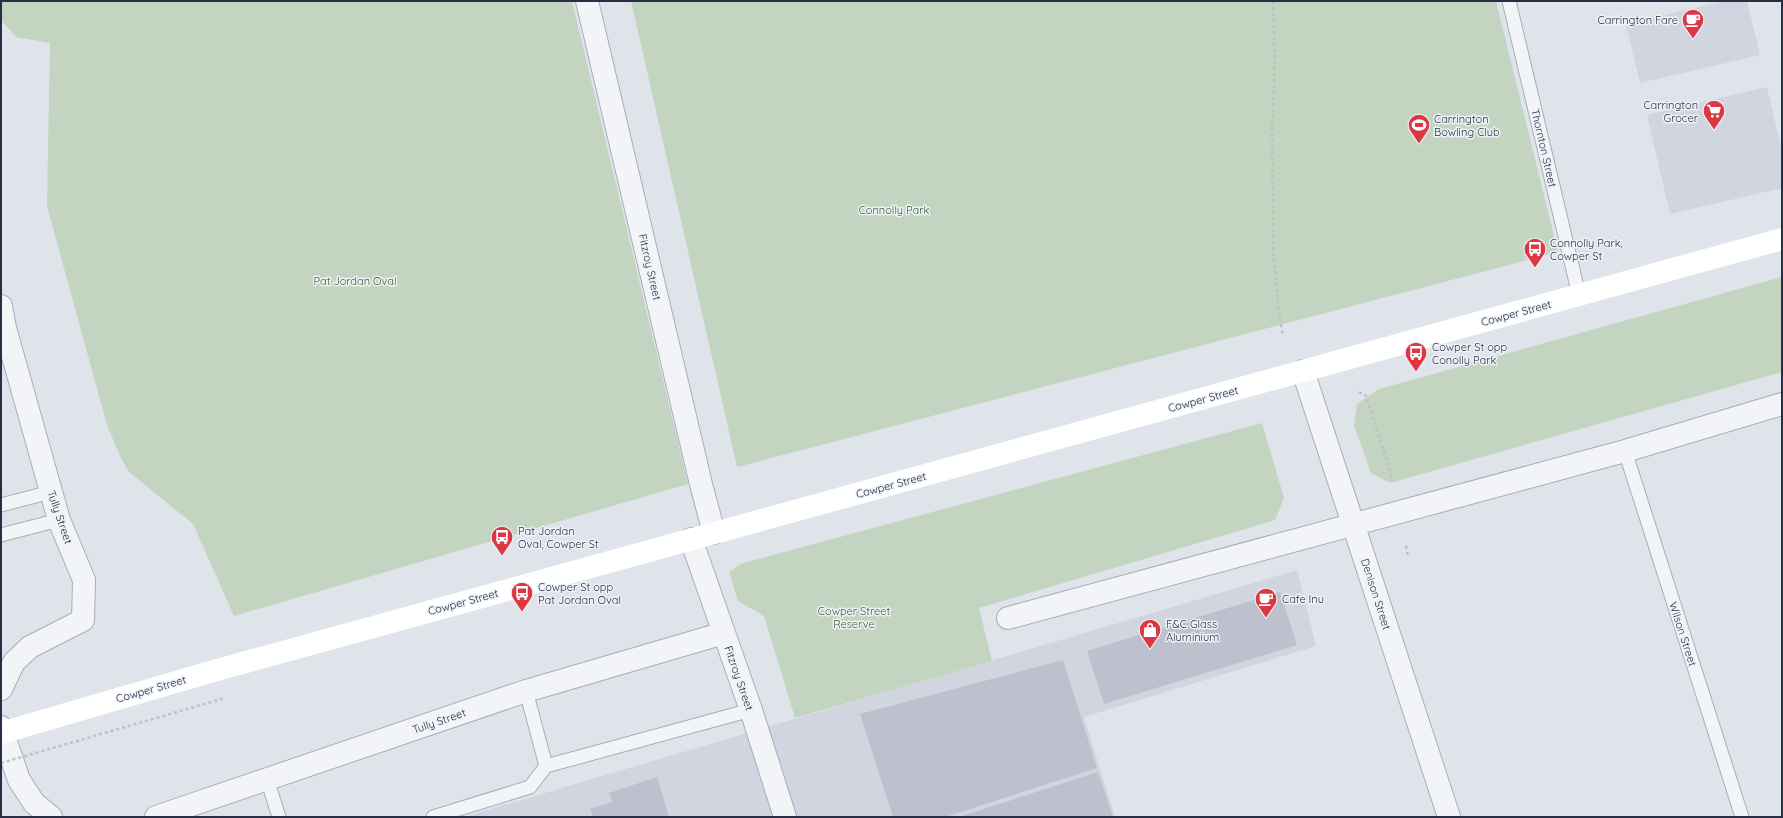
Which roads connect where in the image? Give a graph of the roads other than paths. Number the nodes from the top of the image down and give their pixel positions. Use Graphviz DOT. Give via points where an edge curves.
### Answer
graph roads {
  1 [pos="587,1"];
  2 [pos="1509,1"];
  3 [pos="1782,240"];
  4 [pos="1579,295"];
  5 [pos="1,306"];
  6 [pos="1302,371"];
  7 [pos="1782,404"];
  8 [pos="1625,451"];
  9 [pos="51,492"];
  10 [pos="1,505"];
  11 [pos="59,520"];
  12 [pos="1353,524"];
  13 [pos="714,533"];
  14 [pos="1,535"];
  15 [pos="691,539"];
  16 [pos="1008,618"];
  17 [pos="724,634"];
  18 [pos="1,689"];
  19 [pos="526,691"];
  20 [pos="750,710"];
  21 [pos="1,727"];
  22 [pos="1,733"];
  23 [pos="546,766"];
  24 [pos="267,779"];
  25 [pos="51,817"];
  26 [pos="156,817"];
  27 [pos="279,817"];
  28 [pos="433,817"];
  29 [pos="785,817"];
  30 [pos="1449,817"];
  31 [pos="1742,817"];
  1 -- 13 [label="street, Fitzroy Street"];
  2 -- 4 [label="lane, Thornton Street"];
  3 -- 4 [label="main road, Cowper Street"];
  4 -- 6 [label="main road, Cowper Street"];
  5 -- 9 [label="street, Tully Street"];
  6 -- 12 [label="street, Denison Street"];
  6 -- 13 [label="main road, Cowper Street"];
  7 -- 8 [label="street"];
  8 -- 12 [label="street"];
  8 -- 31 [label="lane, Wilson Street"];
  9 -- 10 [label="lane"];
  9 -- 11 [label="street, Tully Street"];
  11 -- 14 [label="lane"];
  11 -- 18 [label="street, Tully Street" via="84,580 83,620 30,647 14,662"];
  12 -- 16 [label="street"];
  12 -- 30 [label="street, Denison Street"];
  13 -- 15 [label="main road, Cowper Street"];
  15 -- 17 [label="street, Fitzroy Street"];
  15 -- 22 [label="main road, Cowper Street, bridge" via="217,670"];
  17 -- 19 [label="street, Tully Street"];
  17 -- 20 [label="street, Fitzroy Street"];
  19 -- 23 [label="lane"];
  19 -- 24 [label="street, Tully Street"];
  20 -- 23 [label="lane"];
  20 -- 29 [label="street, Fitzroy Street"];
  21 -- 25 [label="street" via="20,780 34,804"];
  23 -- 28 [label="lane" via="530,787"];
  24 -- 26 [label="street, Tully Street"];
  24 -- 27 [label="lane"];
}
